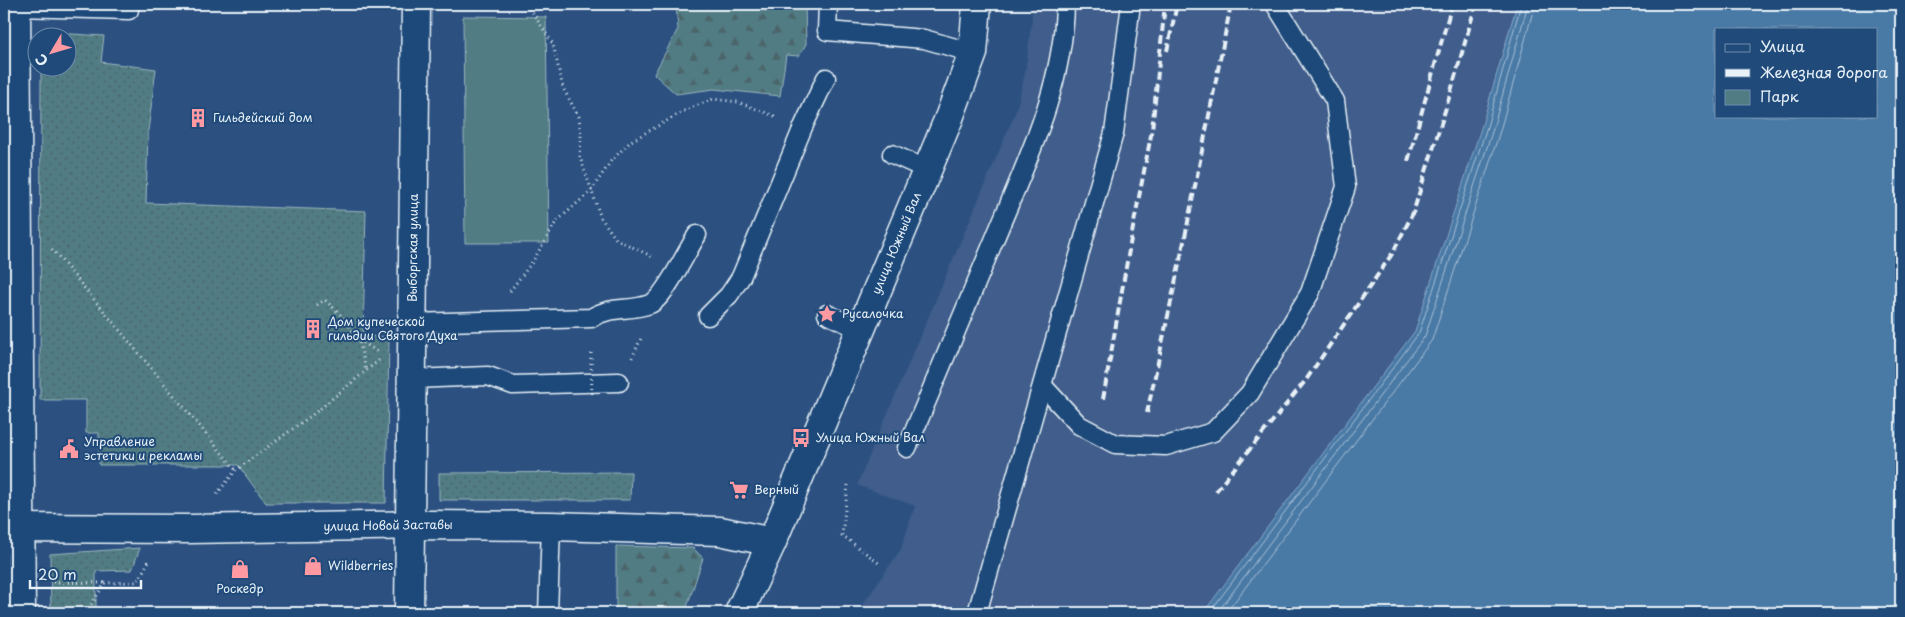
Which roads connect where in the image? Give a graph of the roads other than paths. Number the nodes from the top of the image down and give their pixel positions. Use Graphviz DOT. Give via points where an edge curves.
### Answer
graph roads {
  1 [pos="416,4"];
  2 [pos="828,4"];
  3 [pos="977,4"];
  4 [pos="1065,4"];
  5 [pos="1131,4"];
  6 [pos="1275,4"];
  7 [pos="16,5"];
  8 [pos="129,10"];
  9 [pos="973,53"];
  10 [pos="826,78"];
  11 [pos="10,105"];
  12 [pos="892,154"];
  13 [pos="928,170"];
  14 [pos="697,235"];
  15 [pos="826,314"];
  16 [pos="708,316"];
  17 [pos="412,323"];
  18 [pos="861,330"];
  19 [pos="412,379"];
  20 [pos="619,382"];
  21 [pos="1042,385"];
  22 [pos="907,448"];
  23 [pos="409,526"];
  24 [pos="551,526"];
  25 [pos="12,528"];
  26 [pos="772,542"];
  27 [pos="21,613"];
  28 [pos="409,613"];
  29 [pos="548,613"];
  30 [pos="739,613"];
  31 [pos="977,613"];
  1 -- 17 [label="street, Выборгская улица"];
  2 -- 9 [label="lane" via="827,31 924,39"];
  3 -- 9 [label="street, улица Южный Вал"];
  4 -- 22 [label="lane" via="1053,90 1024,168"];
  5 -- 21 [label="lane" via="1114,133"];
  6 -- 21 [label="lane" via="1335,101 1346,187 1310,293 1250,393 1213,432 1166,446 1115,444 1079,425"];
  7 -- 8 [label="lane"];
  7 -- 11 [label="street"];
  9 -- 13 [label="street, улица Южный Вал"];
  10 -- 16 [label="lane" via="813,121 748,280"];
  11 -- 25 [label="street"];
  12 -- 13 [label="lane"];
  13 -- 18 [label="street, улица Южный Вал"];
  14 -- 17 [label="lane" via="661,295 651,304 602,311 591,318"];
  15 -- 18 [label="lane"];
  17 -- 19 [label="street, Выборгская улица"];
  18 -- 26 [label="street, улица Южный Вал"];
  19 -- 20 [label="lane" via="488,376 513,384"];
  19 -- 23 [label="street, Выборгская улица"];
  21 -- 31 [label="lane"];
  23 -- 24 [label="street, улица Новой Заставы"];
  23 -- 25 [label="street, улица Новой Заставы"];
  23 -- 28 [label="street, Выборгская улица"];
  24 -- 26 [label="street, улица Новой Заставы" via="720,532"];
  24 -- 29 [label="lane"];
  25 -- 27 [label="street"];
  26 -- 30 [label="street, улица Южный Вал"];
}
